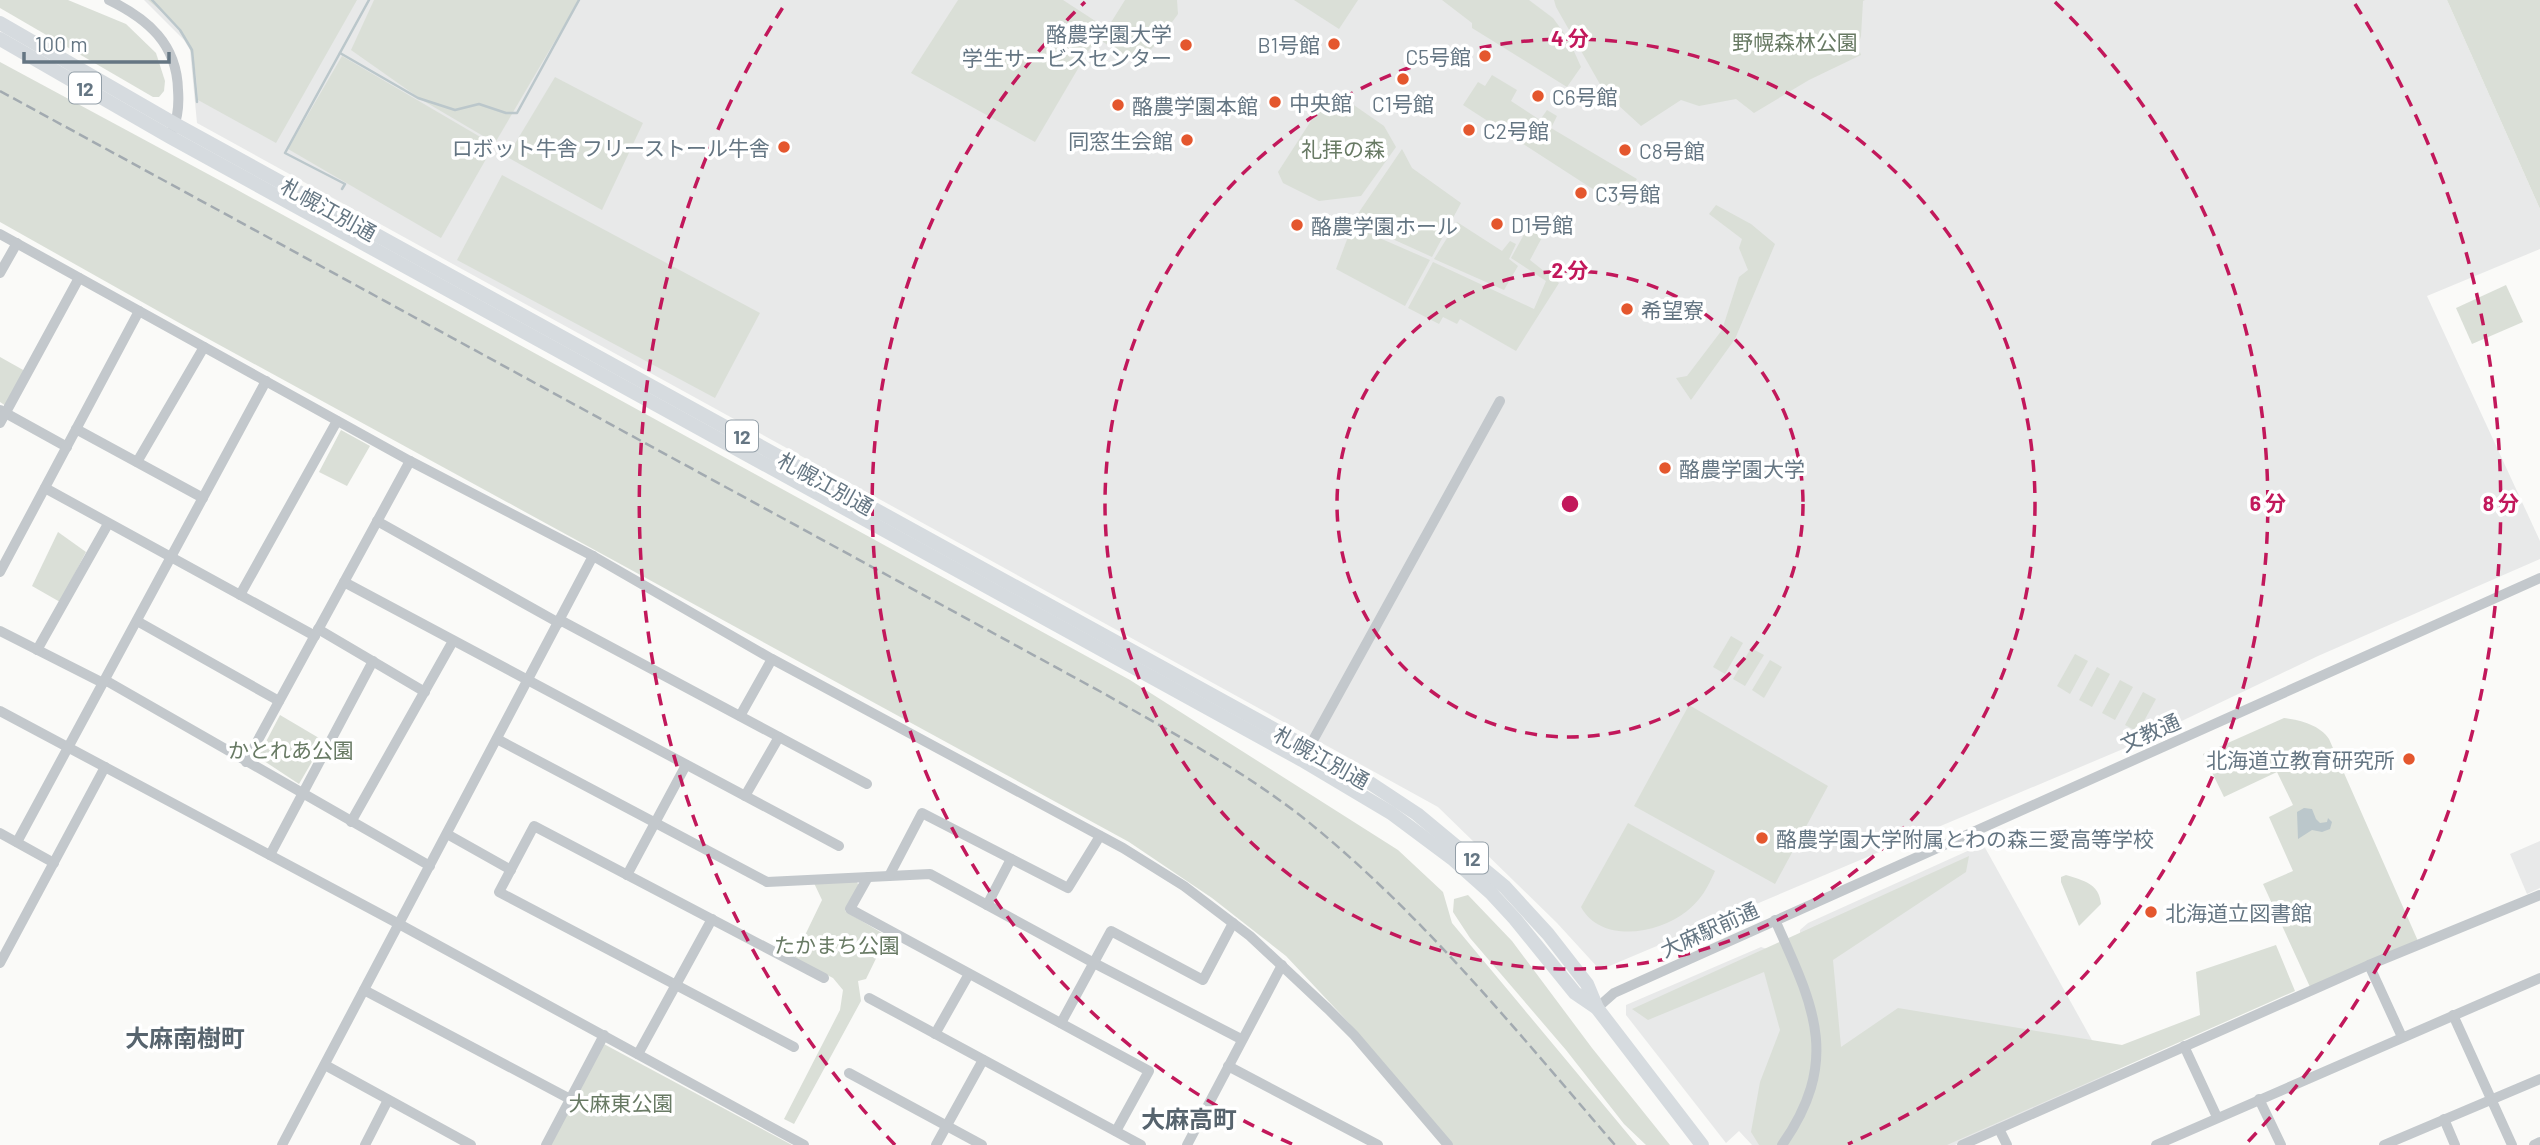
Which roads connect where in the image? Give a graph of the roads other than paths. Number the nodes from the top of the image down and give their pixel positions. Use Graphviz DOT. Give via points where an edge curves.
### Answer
graph roads {
  1 [pos="109,0"];
  2 [pos="0,23"];
  3 [pos="0,39"];
  4 [pos="172,130"];
  5 [pos="0,234"];
  6 [pos="17,243"];
  7 [pos="0,273"];
  8 [pos="79,278"];
  9 [pos="139,311"];
  10 [pos="204,347"];
  11 [pos="266,381"];
  12 [pos="1500,401"];
  13 [pos="3,412"];
  14 [pos="337,421"];
  15 [pos="0,423"];
  16 [pos="76,429"];
  17 [pos="67,447"];
  18 [pos="410,461"];
  19 [pos="136,462"];
  20 [pos="44,488"];
  21 [pos="203,498"];
  22 [pos="377,521"];
  23 [pos="108,524"];
  24 [pos="593,556"];
  25 [pos="171,558"];
  26 [pos="2,564"];
  27 [pos="2540,578"];
  28 [pos="344,582"];
  29 [pos="240,595"];
  30 [pos="136,621"];
  31 [pos="559,621"];
  32 [pos="0,631"];
  33 [pos="316,633"];
  34 [pos="453,641"];
  35 [pos="37,650"];
  36 [pos="772,659"];
  37 [pos="373,661"];
  38 [pos="528,681"];
  39 [pos="104,682"];
  40 [pos="425,692"];
  41 [pos="279,701"];
  42 [pos="0,710"];
  43 [pos="740,716"];
  44 [pos="779,737"];
  45 [pos="497,740"];
  46 [pos="69,747"];
  47 [pos="1305,754"];
  48 [pos="246,762"];
  49 [pos="686,765"];
  50 [pos="105,767"];
  51 [pos="867,784"];
  52 [pos="301,793"];
  53 [pos="745,796"];
  54 [pos="351,822"];
  55 [pos="655,823"];
  56 [pos="0,833"];
  57 [pos="447,834"];
  58 [pos="1100,836"];
  59 [pos="17,842"];
  60 [pos="839,846"];
  61 [pos="270,855"];
  62 [pos="1011,859"];
  63 [pos="54,863"];
  64 [pos="430,866"];
  65 [pos="511,870"];
  66 [pos="627,875"];
  67 [pos="889,876"];
  68 [pos="868,877"];
  69 [pos="2540,895"];
  70 [pos="987,905"];
  71 [pos="712,919"];
  72 [pos="1775,920"];
  73 [pos="1233,923"];
  74 [pos="400,924"];
  75 [pos="4,944"];
  76 [pos="0,963"];
  77 [pos="1094,963"];
  78 [pos="1282,965"];
  79 [pos="2369,965"];
  80 [pos="969,974"];
  81 [pos="824,978"];
  82 [pos="2540,978"];
  83 [pos="676,987"];
  84 [pos="364,990"];
  85 [pos="869,998"];
  86 [pos="1597,1008"];
  87 [pos="2454,1015"];
  88 [pos="1061,1023"];
  89 [pos="935,1034"];
  90 [pos="604,1035"];
  91 [pos="2402,1037"];
  92 [pos="1241,1040"];
  93 [pos="2184,1046"];
  94 [pos="794,1047"];
  95 [pos="638,1054"];
  96 [pos="983,1060"];
  97 [pos="325,1065"];
  98 [pos="1228,1066"];
  99 [pos="849,1073"];
  100 [pos="2540,1079"];
  101 [pos="570,1099"];
  102 [pos="2259,1099"];
  103 [pos="388,1100"];
  104 [pos="2491,1100"];
  105 [pos="2217,1117"];
  106 [pos="2444,1119"];
  107 [pos="946,1126"];
  108 [pos="1999,1129"];
  109 [pos="1116,1131"];
  110 [pos="2401,1142"];
  111 [pos="2540,1142"];
  112 [pos="1192,1143"];
  113 [pos="282,1145"];
  114 [pos="365,1145"];
  115 [pos="471,1145"];
  116 [pos="546,1145"];
  117 [pos="804,1145"];
  118 [pos="936,1145"];
  119 [pos="982,1145"];
  120 [pos="1141,1145"];
  121 [pos="1377,1145"];
  122 [pos="1448,1145"];
  123 [pos="1702,1145"];
  124 [pos="1782,1145"];
  125 [pos="1962,1145"];
  126 [pos="2007,1145"];
  127 [pos="2156,1145"];
  128 [pos="2281,1145"];
  129 [pos="2384,1145"];
  130 [pos="2455,1145"];
  131 [pos="2512,1145"];
  132 [pos="2534,1145"];
  1 -- 4 [label="street" via="149,24 169,50 178,83"];
  2 -- 4 [label="highway, 札幌江別通 / 12"];
  3 -- 4 [label="highway, 札幌江別通 / 12"];
  4 -- 47 [label="highway, 札幌江別通 / 12"];
  5 -- 6 [label="street"];
  6 -- 7 [label="street"];
  6 -- 8 [label="street"];
  8 -- 9 [label="street"];
  8 -- 13 [label="street"];
  9 -- 10 [label="street"];
  9 -- 16 [label="street"];
  10 -- 11 [label="street"];
  10 -- 19 [label="street"];
  11 -- 14 [label="street"];
  11 -- 21 [label="street"];
  12 -- 47 [label="street"];
  13 -- 15 [label="street"];
  13 -- 17 [label="street"];
  14 -- 18 [label="street"];
  14 -- 29 [label="street"];
  16 -- 17 [label="street"];
  16 -- 19 [label="street"];
  17 -- 20 [label="street"];
  18 -- 22 [label="street"];
  18 -- 24 [label="street"];
  19 -- 21 [label="street"];
  20 -- 23 [label="street"];
  20 -- 26 [label="street"];
  21 -- 25 [label="street"];
  22 -- 28 [label="street"];
  22 -- 31 [label="street"];
  23 -- 25 [label="street"];
  23 -- 35 [label="street"];
  24 -- 31 [label="street"];
  24 -- 36 [label="street"];
  25 -- 29 [label="street"];
  25 -- 30 [label="street"];
  27 -- 72 [label="street, 文教通"];
  28 -- 33 [label="street"];
  28 -- 34 [label="street"];
  29 -- 33 [label="street"];
  30 -- 39 [label="street"];
  30 -- 41 [label="street"];
  31 -- 38 [label="street"];
  31 -- 43 [label="street"];
  32 -- 35 [label="street"];
  33 -- 37 [label="street"];
  33 -- 41 [label="street"];
  34 -- 38 [label="street"];
  34 -- 40 [label="street"];
  35 -- 39 [label="street"];
  36 -- 43 [label="street"];
  36 -- 58 [label="street"];
  37 -- 40 [label="street"];
  37 -- 52 [label="street"];
  38 -- 45 [label="street"];
  38 -- 49 [label="street"];
  39 -- 46 [label="street"];
  39 -- 48 [label="street"];
  40 -- 54 [label="street"];
  41 -- 48 [label="street"];
  42 -- 46 [label="street"];
  43 -- 44 [label="street"];
  44 -- 51 [label="street"];
  44 -- 53 [label="street"];
  45 -- 55 [label="street"];
  45 -- 57 [label="street"];
  46 -- 50 [label="street"];
  46 -- 59 [label="street"];
  47 -- 86 [label="highway, 札幌江別通 / 12" via="1454,860 1515,919 1575,993"];
  48 -- 52 [label="street"];
  49 -- 53 [label="street"];
  49 -- 55 [label="street"];
  50 -- 61 [label="street"];
  50 -- 63 [label="street"];
  52 -- 54 [label="street"];
  52 -- 61 [label="street"];
  53 -- 60 [label="street"];
  54 -- 64 [label="street"];
  55 -- 66 [label="street"];
  55 -- 68 [label="street" via="767,882"];
  56 -- 59 [label="street"];
  57 -- 64 [label="street"];
  57 -- 65 [label="street"];
  58 -- 62 [label="street" via="1068,888"];
  58 -- 73 [label="street" via="1184,886"];
  59 -- 63 [label="street"];
  61 -- 74 [label="street"];
  62 -- 67 [label="street" via="922,813"];
  62 -- 70 [label="street"];
  63 -- 75 [label="street"];
  64 -- 74 [label="street"];
  65 -- 66 [label="street" via="534,826"];
  65 -- 83 [label="street" via="499,892"];
  66 -- 71 [label="street"];
  67 -- 68 [label="street"];
  67 -- 70 [label="street" via="930,874"];
  68 -- 80 [label="street" via="849,909"];
  69 -- 79 [label="street"];
  70 -- 77 [label="street"];
  71 -- 81 [label="street"];
  71 -- 83 [label="street"];
  72 -- 86 [label="street, 大麻駅前通" via="1614,993"];
  72 -- 124 [label="street, 大麻駅前通" via="1808,996 1817,1035 1810,1090"];
  73 -- 77 [label="street" via="1203,979 1111,931"];
  73 -- 78 [label="street"];
  74 -- 84 [label="street"];
  74 -- 90 [label="street"];
  75 -- 76 [label="street"];
  77 -- 88 [label="street"];
  77 -- 92 [label="street"];
  78 -- 92 [label="street"];
  78 -- 122 [label="street" via="1354,1035"];
  79 -- 91 [label="street"];
  79 -- 93 [label="street"];
  80 -- 88 [label="street"];
  80 -- 89 [label="street"];
  82 -- 87 [label="street"];
  83 -- 94 [label="street"];
  83 -- 95 [label="street"];
  84 -- 97 [label="street"];
  84 -- 101 [label="street"];
  85 -- 89 [label="street"];
  86 -- 123 [label="highway, 札幌江別通 / 12"];
  87 -- 91 [label="street"];
  87 -- 104 [label="street"];
  88 -- 109 [label="street" via="1149,1071"];
  89 -- 96 [label="street"];
  90 -- 95 [label="street"];
  90 -- 101 [label="street"];
  91 -- 102 [label="street"];
  92 -- 98 [label="street"];
  93 -- 105 [label="street"];
  93 -- 108 [label="street"];
  95 -- 117 [label="street"];
  96 -- 107 [label="street"];
  96 -- 109 [label="street"];
  97 -- 103 [label="street"];
  97 -- 113 [label="street"];
  98 -- 112 [label="street"];
  98 -- 121 [label="street"];
  99 -- 107 [label="street"];
  100 -- 104 [label="street"];
  101 -- 116 [label="street"];
  102 -- 105 [label="street"];
  102 -- 128 [label="street"];
  103 -- 114 [label="street"];
  103 -- 115 [label="street"];
  104 -- 106 [label="street"];
  104 -- 131 [label="street"];
  105 -- 127 [label="street"];
  106 -- 110 [label="street"];
  106 -- 130 [label="street"];
  107 -- 118 [label="street"];
  107 -- 119 [label="street"];
  108 -- 125 [label="street"];
  108 -- 126 [label="street"];
  109 -- 120 [label="street"];
  110 -- 129 [label="street"];
  111 -- 132 [label="street"];
}
